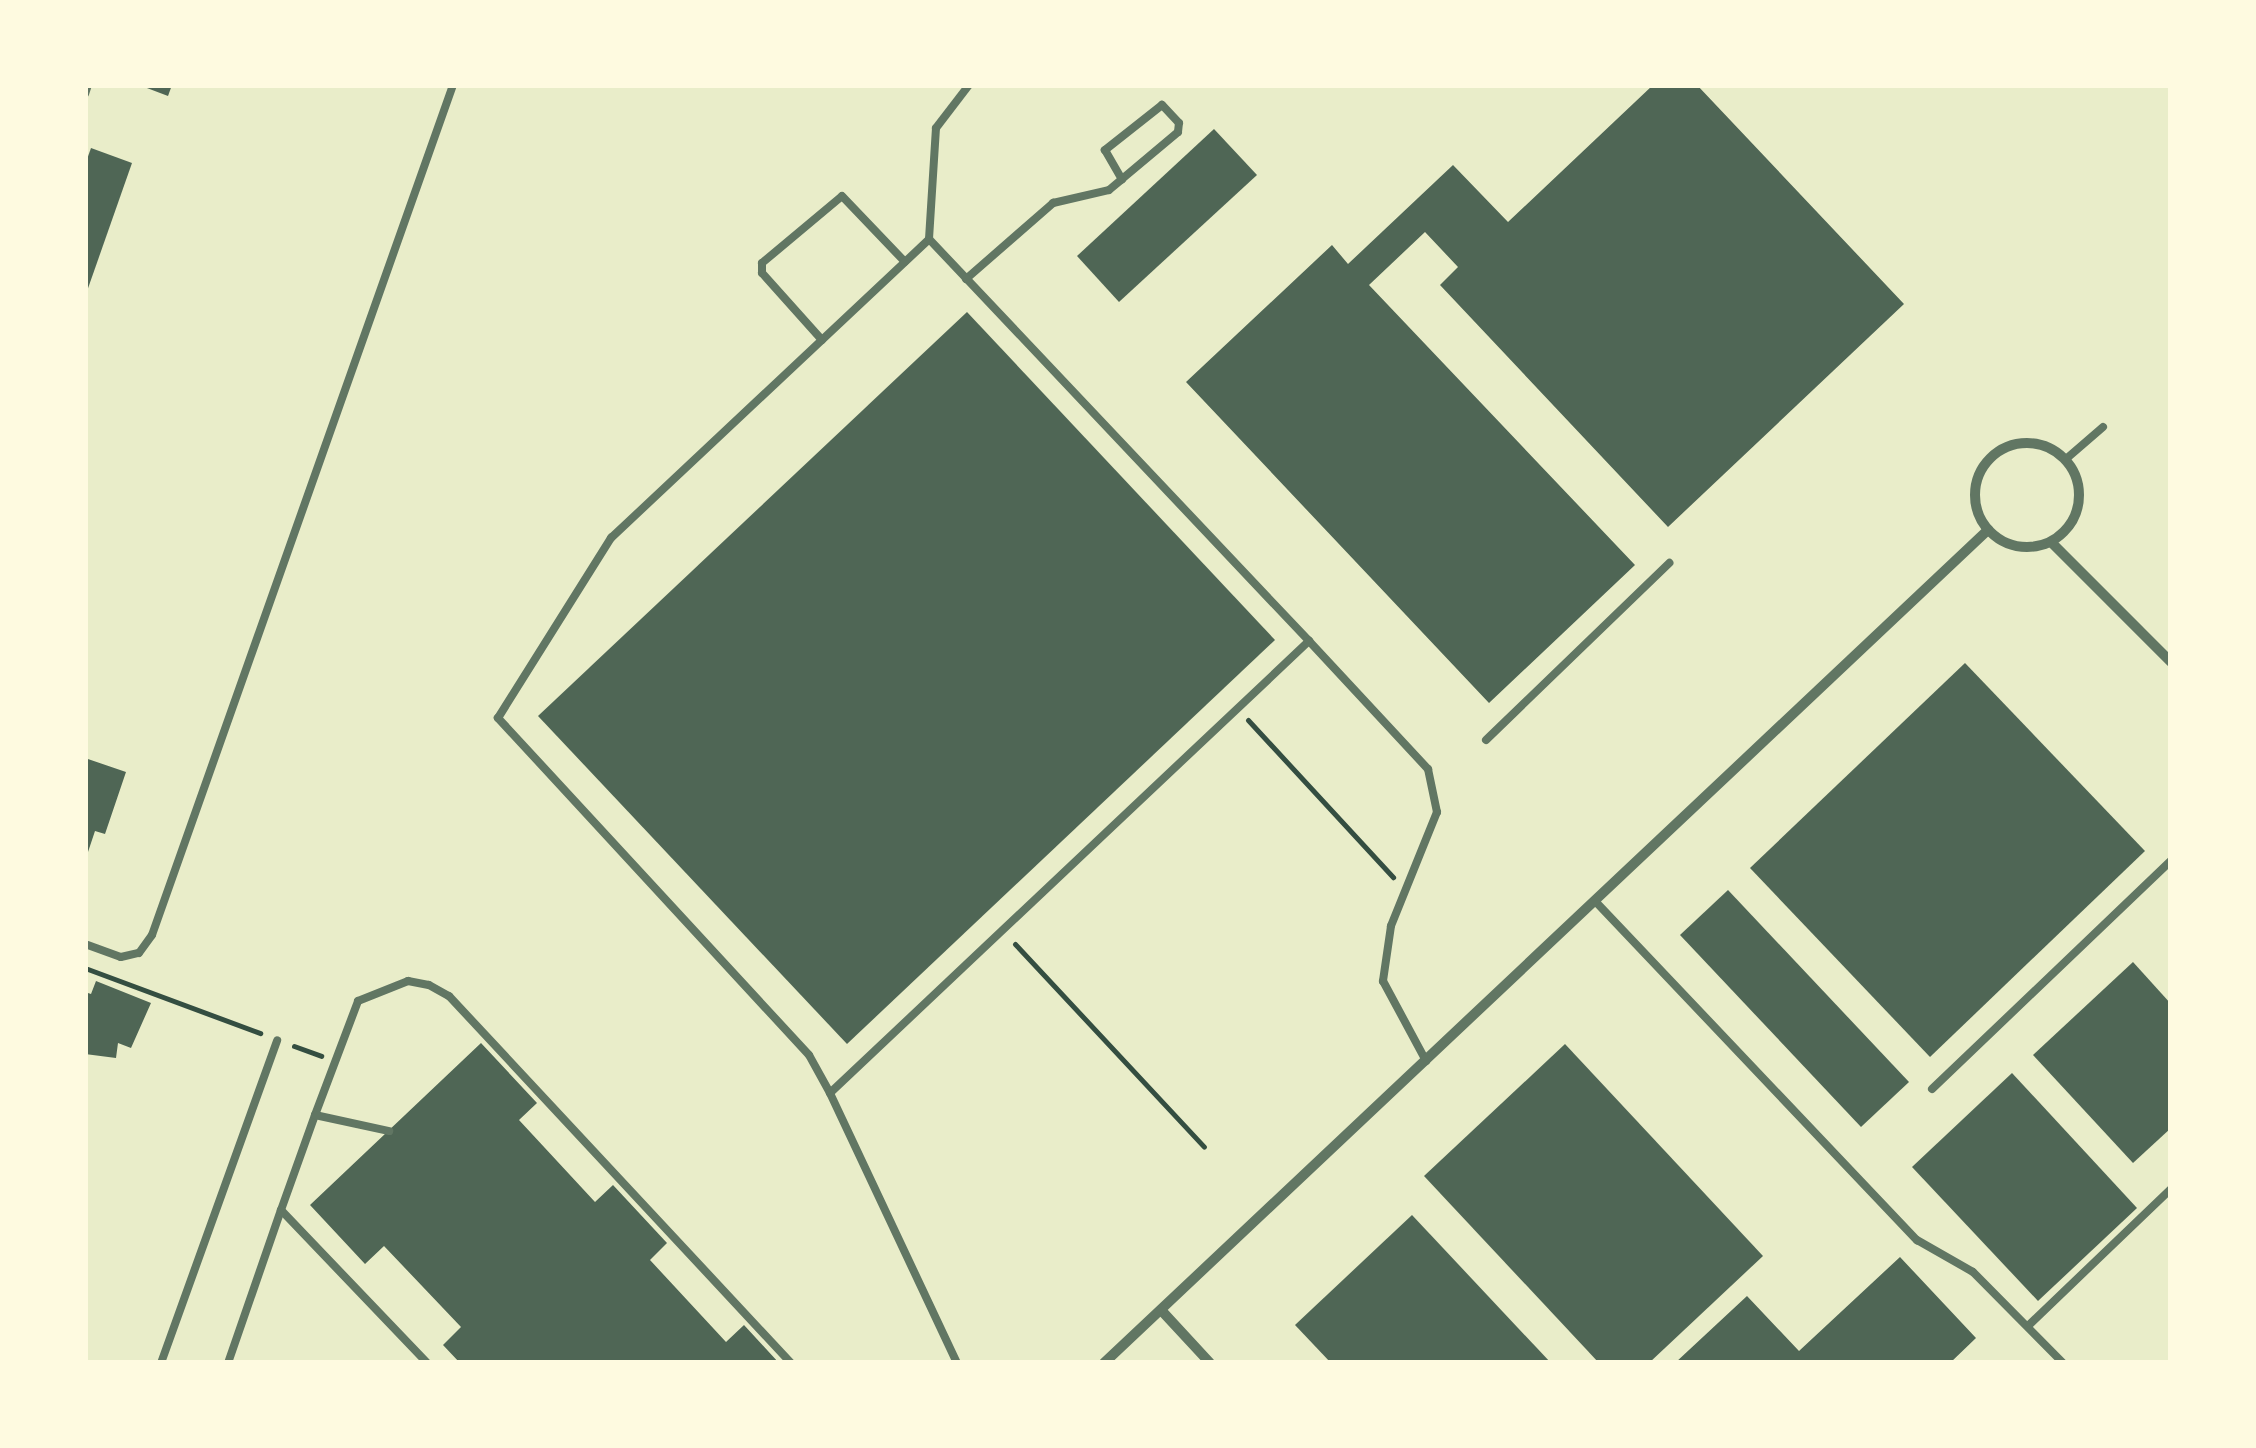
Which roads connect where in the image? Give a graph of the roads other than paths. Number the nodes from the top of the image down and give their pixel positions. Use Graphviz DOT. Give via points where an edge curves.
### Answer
graph roads {
  1 [pos="88,85"];
  2 [pos="452,85"];
  3 [pos="969,85"];
  4 [pos="85,94"];
  5 [pos="1122,179"];
  6 [pos="929,239"];
  7 [pos="905,262"];
  8 [pos="966,279"];
  9 [pos="822,340"];
  10 [pos="2102,427"];
  11 [pos="2066,459"];
  12 [pos="1988,530"];
  13 [pos="2051,542"];
  14 [pos="1669,564"];
  15 [pos="1309,641"];
  16 [pos="2171,662"];
  17 [pos="1486,740"];
  18 [pos="2171,862"];
  19 [pos="1595,902"];
  20 [pos="85,944"];
  21 [pos="278,1040"];
  22 [pos="1426,1061"];
  23 [pos="1932,1088"];
  24 [pos="830,1093"];
  25 [pos="315,1114"];
  26 [pos="389,1131"];
  27 [pos="2171,1189"];
  28 [pos="281,1210"];
  29 [pos="1161,1310"];
  30 [pos="2030,1324"];
  31 [pos="161,1363"];
  32 [pos="228,1363"];
  33 [pos="427,1363"];
  34 [pos="791,1363"];
  35 [pos="956,1363"];
  36 [pos="1104,1363"];
  37 [pos="1210,1363"];
  38 [pos="2064,1363"];
  1 -- 4 [label="lane"];
  2 -- 20 [label="lane" via="152,935 138,953 122,957"];
  3 -- 6 [label="lane" via="936,128"];
  5 -- 5 [label="lane" via="1178,132 1162,105 1105,150"];
  5 -- 8 [label="lane" via="1108,190 1053,203"];
  6 -- 7 [label="lane"];
  6 -- 8 [label="lane"];
  7 -- 9 [label="lane"];
  7 -- 9 [label="lane" via="837,196 762,263 762,273"];
  8 -- 15 [label="lane"];
  9 -- 24 [label="lane" via="611,538 498,718 808,1055"];
  10 -- 11 [label="lane"];
  11 -- 12 [label="street" via="2021,442 1991,456 1975,500"];
  11 -- 13 [label="street" via="2080,488 2079,504 2074,520"];
  12 -- 13 [label="street" via="2017,546"];
  12 -- 19 [label="street"];
  13 -- 16 [label="street"];
  14 -- 17 [label="lane"];
  15 -- 22 [label="lane" via="1428,770 1437,812 1391,926 1383,981"];
  15 -- 24 [label="lane"];
  18 -- 23 [label="lane"];
  19 -- 22 [label="street"];
  19 -- 30 [label="lane" via="1917,1240 1972,1272"];
  21 -- 31 [label="lane"];
  22 -- 29 [label="street"];
  24 -- 35 [label="lane"];
  25 -- 26 [label="lane"];
  25 -- 28 [label="lane"];
  25 -- 34 [label="lane" via="358,1001 408,981 429,985 449,996"];
  27 -- 30 [label="lane"];
  28 -- 32 [label="lane"];
  28 -- 33 [label="lane"];
  29 -- 36 [label="street"];
  29 -- 37 [label="street"];
  30 -- 38 [label="lane"];
}
